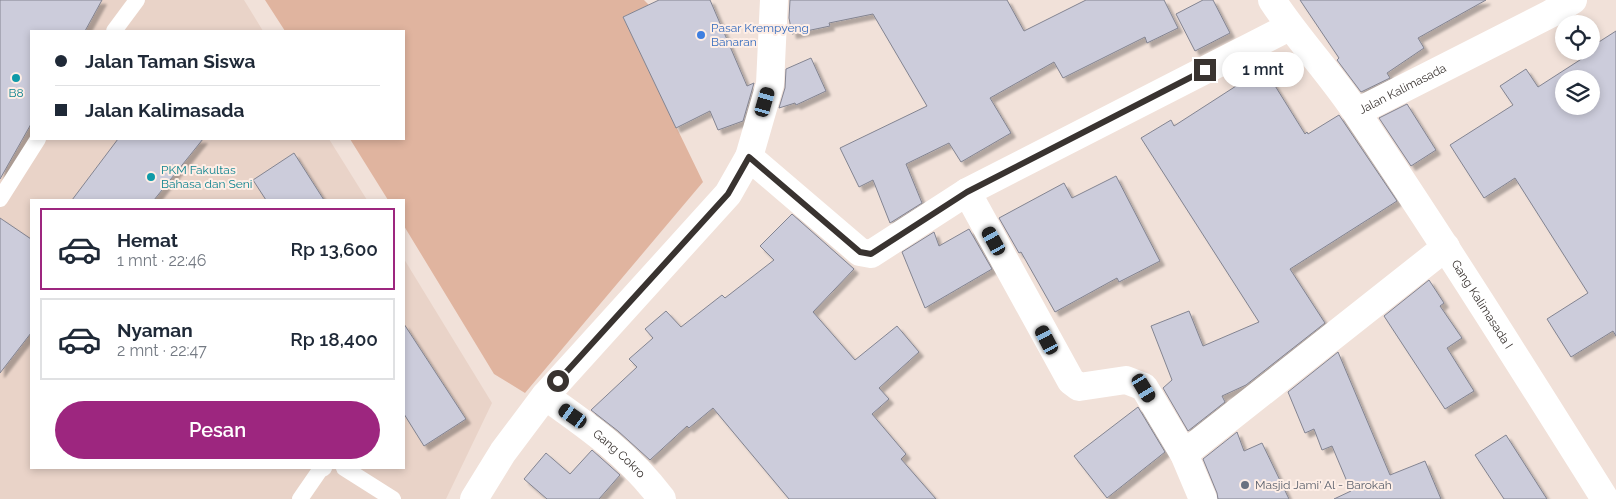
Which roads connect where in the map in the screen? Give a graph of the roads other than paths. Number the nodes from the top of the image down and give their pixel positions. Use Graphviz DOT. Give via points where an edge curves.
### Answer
graph roads {
  1 [pos="136,0"];
  2 [pos="774,0"];
  3 [pos="1272,0"];
  4 [pos="1573,0"];
  5 [pos="1545,7"];
  6 [pos="1289,27"];
  7 [pos="115,30"];
  8 [pos="1356,112"];
  9 [pos="37,140"];
  10 [pos="749,157"];
  11 [pos="967,192"];
  12 [pos="0,199"];
  13 [pos="1446,247"];
  14 [pos="545,396"];
  15 [pos="1184,454"];
  16 [pos="322,469"];
  17 [pos="346,469"];
  18 [pos="300,499"];
  19 [pos="393,499"];
  20 [pos="474,499"];
  21 [pos="662,499"];
  22 [pos="1203,499"];
  23 [pos="1605,499"];
  1 -- 7 [label="lane"];
  2 -- 10 [label="street" via="770,84"];
  3 -- 6 [label="street, Jalan Kalimasada"];
  4 -- 5 [label="street, Jalan Kalimasada"];
  5 -- 8 [label="street, Jalan Kalimasada"];
  6 -- 8 [label="street, Jalan Kalimasada"];
  6 -- 11 [label="street"];
  8 -- 13 [label="street, Gang Kalimasada I"];
  9 -- 12 [label="lane"];
  10 -- 11 [label="street" via="860,252 871,254"];
  10 -- 14 [label="street" via="728,194"];
  11 -- 15 [label="street" via="1071,381 1079,387 1126,380 1144,388"];
  13 -- 15 [label="street"];
  13 -- 23 [label="street, Gang Kalimasada I"];
  14 -- 20 [label="street"];
  14 -- 21 [label="street, Gang Cokro" via="602,436 647,478"];
  15 -- 22 [label="street"];
  16 -- 18 [label="lane"];
  17 -- 19 [label="lane"];
}
